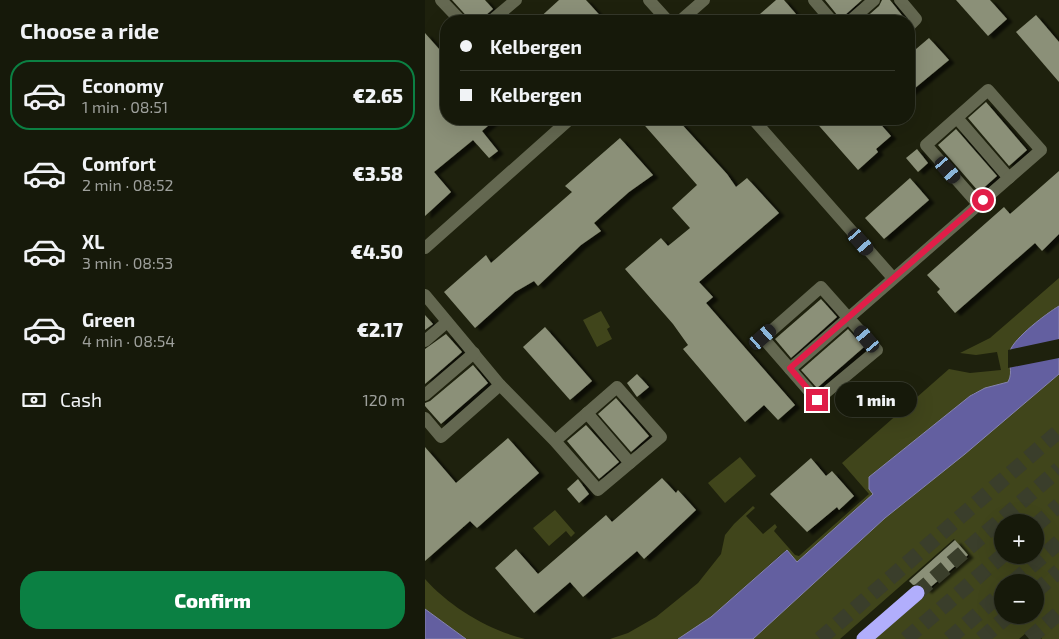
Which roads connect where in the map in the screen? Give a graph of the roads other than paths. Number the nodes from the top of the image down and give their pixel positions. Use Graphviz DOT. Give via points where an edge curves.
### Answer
graph roads {
  1 [pos="441,0"];
  2 [pos="516,0"];
  3 [pos="649,0"];
  4 [pos="704,0"];
  5 [pos="814,0"];
  6 [pos="874,0"];
  7 [pos="900,0"];
  8 [pos="500,5"];
  9 [pos="455,15"];
  10 [pos="663,15"];
  11 [pos="687,15"];
  12 [pos="827,15"];
  13 [pos="857,15"];
  14 [pos="913,15"];
  15 [pos="957,118"];
  16 [pos="564,125"];
  17 [pos="758,125"];
  18 [pos="1009,178"];
  19 [pos="978,204"];
  20 [pos="425,248"];
  21 [pos="893,278"];
  22 [pos="425,295"];
  23 [pos="849,317"];
  24 [pos="447,322"];
  25 [pos="425,341"];
  26 [pos="473,353"];
  27 [pos="790,368"];
  28 [pos="501,385"];
  29 [pos="425,395"];
  30 [pos="587,413"];
  31 [pos="425,418"];
  32 [pos="555,441"];
  33 [pos="630,463"];
  34 [pos="917,593"];
  35 [pos="863,639"];
  1 -- 9 [label="street"];
  2 -- 8 [label="street"];
  3 -- 10 [label="street"];
  4 -- 11 [label="street"];
  5 -- 12 [label="street"];
  6 -- 13 [label="street"];
  7 -- 14 [label="street"];
  15 -- 18 [label="street"];
  15 -- 18 [label="street" via="987,90 1041,150"];
  15 -- 19 [label="street" via="926,144"];
  16 -- 20 [label="street"];
  17 -- 21 [label="street"];
  18 -- 19 [label="street"];
  19 -- 21 [label="street"];
  21 -- 23 [label="street"];
  22 -- 24 [label="street"];
  23 -- 27 [label="street"];
  23 -- 27 [label="street" via="821,287 763,337"];
  23 -- 27 [label="street" via="877,350 817,400"];
  24 -- 25 [label="street"];
  24 -- 26 [label="street"];
  26 -- 28 [label="street"];
  26 -- 29 [label="street"];
  28 -- 31 [label="street" via="441,436"];
  28 -- 32 [label="street"];
  30 -- 32 [label="street"];
  30 -- 33 [label="street"];
  30 -- 33 [label="street" via="617,387 661,437"];
  32 -- 33 [label="street" via="598,490"];
  34 -- 35 [label="highway"];
}
